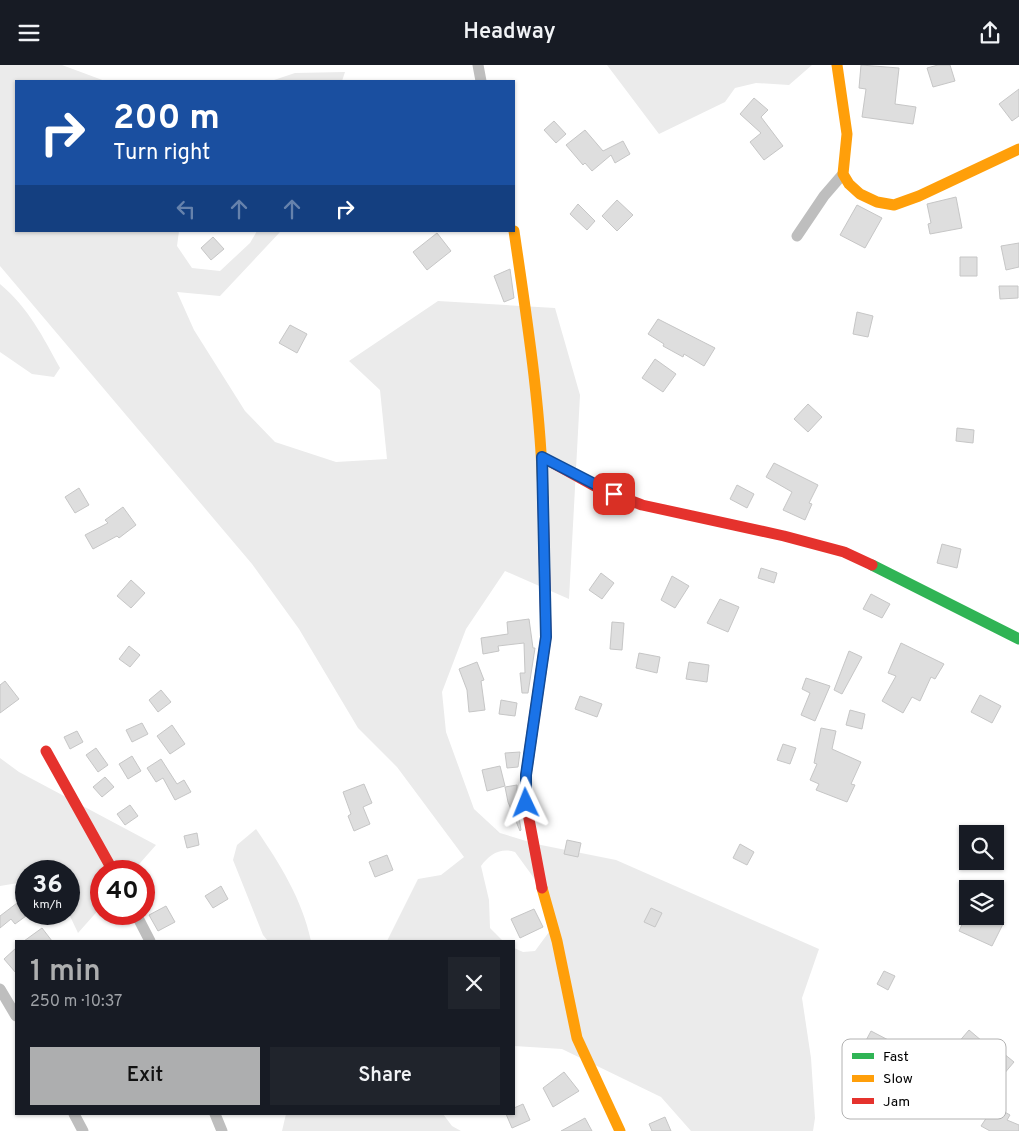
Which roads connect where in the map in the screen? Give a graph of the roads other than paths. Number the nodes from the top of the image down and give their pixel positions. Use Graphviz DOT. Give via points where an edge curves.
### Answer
graph roads {
  1 [pos="478,65"];
  2 [pos="836,65"];
  3 [pos="482,80"];
  4 [pos="1019,149"];
  5 [pos="843,174"];
  6 [pos="514,232"];
  7 [pos="797,236"];
  8 [pos="542,457"];
  9 [pos="1019,639"];
  10 [pos="46,751"];
  11 [pos="107,860"];
  12 [pos="142,925"];
  13 [pos="149,940"];
  14 [pos="0,989"];
  15 [pos="15,1014"];
  16 [pos="75,1115"];
  17 [pos="215,1115"];
  18 [pos="83,1131"];
  19 [pos="222,1131"];
  20 [pos="620,1131"];
  1 -- 3 [label="street"];
  2 -- 5 [label="street" via="847,134"];
  4 -- 5 [label="street" via="919,197 894,205 860,195"];
  5 -- 7 [label="street" via="824,195"];
  6 -- 8 [label="street"];
  8 -- 9 [label="street" via="600,489 642,505 844,552 906,580 956,609"];
  8 -- 20 [label="street" via="546,637 526,775 526,803 537,868 558,941 577,1038"];
  10 -- 11 [label="street"];
  12 -- 13 [label="street"];
  14 -- 15 [label="street"];
  16 -- 18 [label="street"];
  17 -- 19 [label="street"];
}
